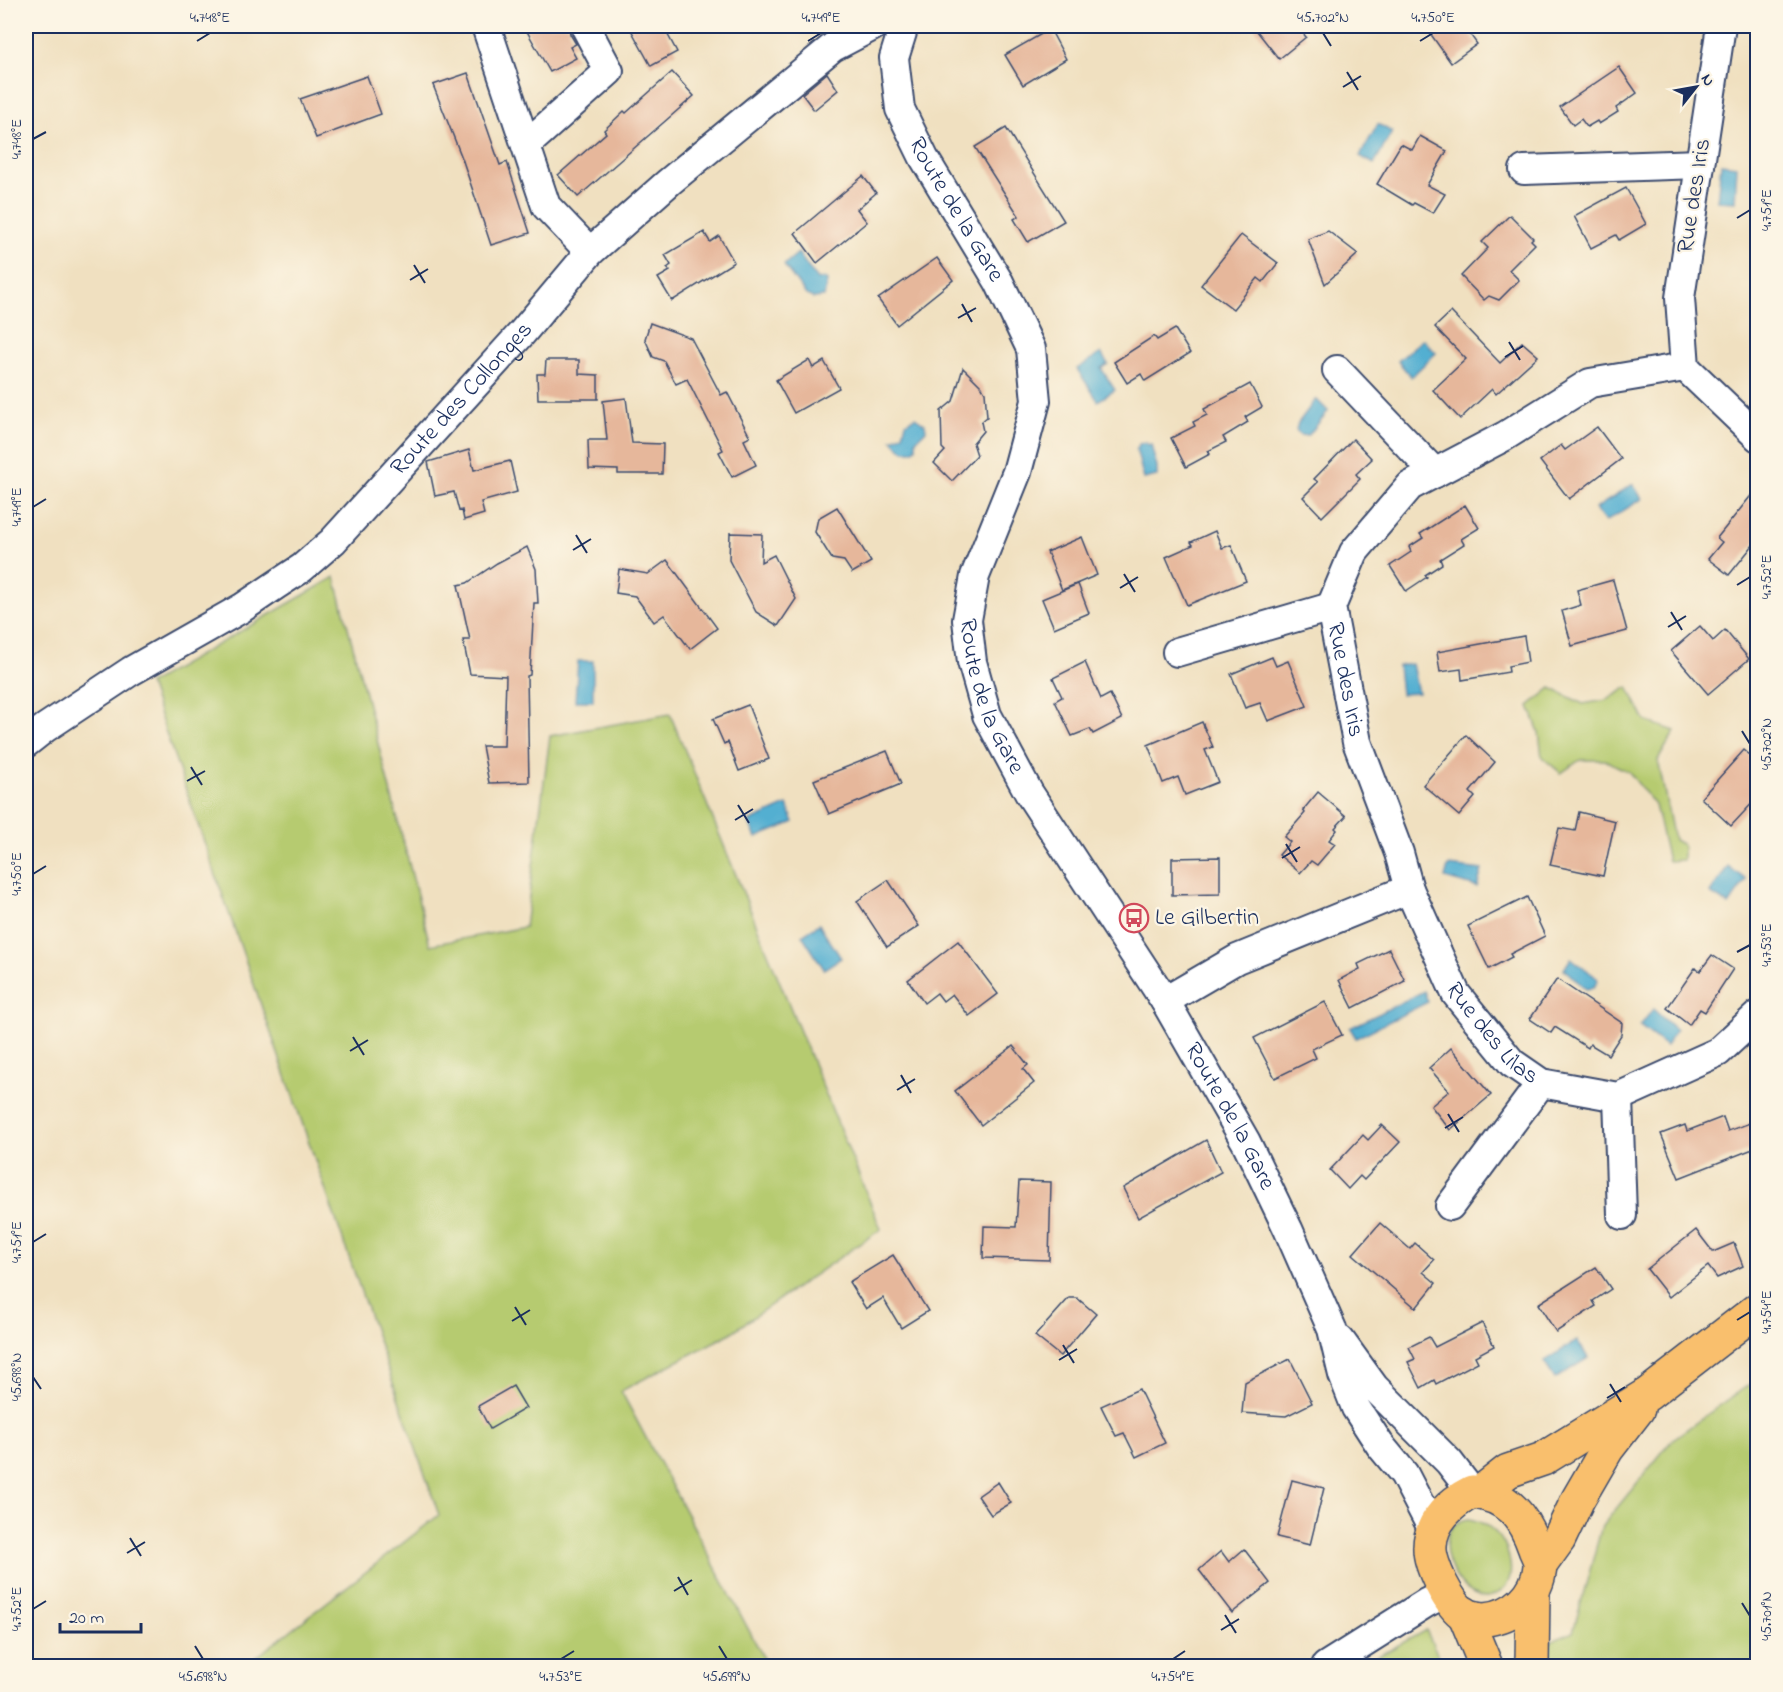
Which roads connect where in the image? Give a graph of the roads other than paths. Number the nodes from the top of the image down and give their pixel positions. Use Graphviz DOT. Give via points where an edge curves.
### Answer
graph roads {
  1 [pos="486,26"];
  2 [pos="585,26"];
  3 [pos="873,26"];
  4 [pos="904,26"];
  5 [pos="1721,26"];
  6 [pos="526,145"];
  7 [pos="1700,164"];
  8 [pos="1524,170"];
  9 [pos="590,252"];
  10 [pos="1685,367"];
  11 [pos="1337,370"];
  12 [pos="1758,437"];
  13 [pos="1435,472"];
  14 [pos="1330,607"];
  15 [pos="1177,652"];
  16 [pos="26,743"];
  17 [pos="1409,889"];
  18 [pos="1165,1001"];
  19 [pos="1758,1015"];
  20 [pos="1540,1083"];
  21 [pos="1618,1097"];
  22 [pos="1450,1206"];
  23 [pos="1622,1215"];
  24 [pos="1758,1309"];
  25 [pos="1332,1329"];
  26 [pos="1648,1394"];
  27 [pos="1476,1492"];
  28 [pos="1433,1530"];
  29 [pos="1537,1578"];
  30 [pos="1455,1603"];
  31 [pos="1326,1666"];
  32 [pos="1486,1666"];
  33 [pos="1532,1666"];
  1 -- 6 [label="street"];
  2 -- 6 [label="street" via="609,71"];
  3 -- 9 [label="street, Route des Collonges" via="833,47"];
  4 -- 18 [label="street, Route de la Gare" via="894,58 900,109 924,158 999,282 1031,349 1036,400 1017,472 975,576 967,620 972,662 987,715 1029,793"];
  5 -- 7 [label="street, Rue des Iris"];
  6 -- 9 [label="street" via="546,206"];
  7 -- 8 [label="street"];
  7 -- 10 [label="street, Rue des Iris" via="1680,298"];
  9 -- 16 [label="street, Route des Collonges" via="333,542 242,608 131,671"];
  10 -- 12 [label="street"];
  10 -- 13 [label="street, Rue des Iris" via="1590,383 1505,436"];
  11 -- 13 [label="street"];
  13 -- 14 [label="street, Rue des Iris" via="1410,486 1354,552"];
  14 -- 15 [label="street"];
  14 -- 17 [label="street, Rue des Iris" via="1357,742"];
  17 -- 18 [label="street" via="1237,959"];
  17 -- 20 [label="street, Rue des Lilas" via="1456,994 1512,1063"];
  18 -- 25 [label="street, Route de la Gare" via="1246,1142"];
  19 -- 21 [label="street" via="1718,1052"];
  20 -- 21 [label="street, Rue des Lilas"];
  20 -- 22 [label="street"];
  21 -- 23 [label="street"];
  24 -- 26 [label="main road"];
  25 -- 27 [label="street, Route de la Gare" via="1374,1387"];
  25 -- 28 [label="street, Route de la Gare" via="1356,1408 1404,1474"];
  26 -- 27 [label="main road" via="1543,1459 1508,1471"];
  26 -- 29 [label="main road" via="1607,1449"];
  27 -- 28 [label="main road" via="1460,1498"];
  27 -- 29 [label="main road" via="1504,1501 1522,1519 1531,1535"];
  28 -- 30 [label="main road, Route de la Gare" via="1433,1566"];
  29 -- 30 [label="main road" via="1520,1606 1503,1616 1484,1619"];
  29 -- 33 [label="main road"];
  30 -- 31 [label="street" via="1426,1603"];
  30 -- 32 [label="main road, Route de la Gare"];
}
